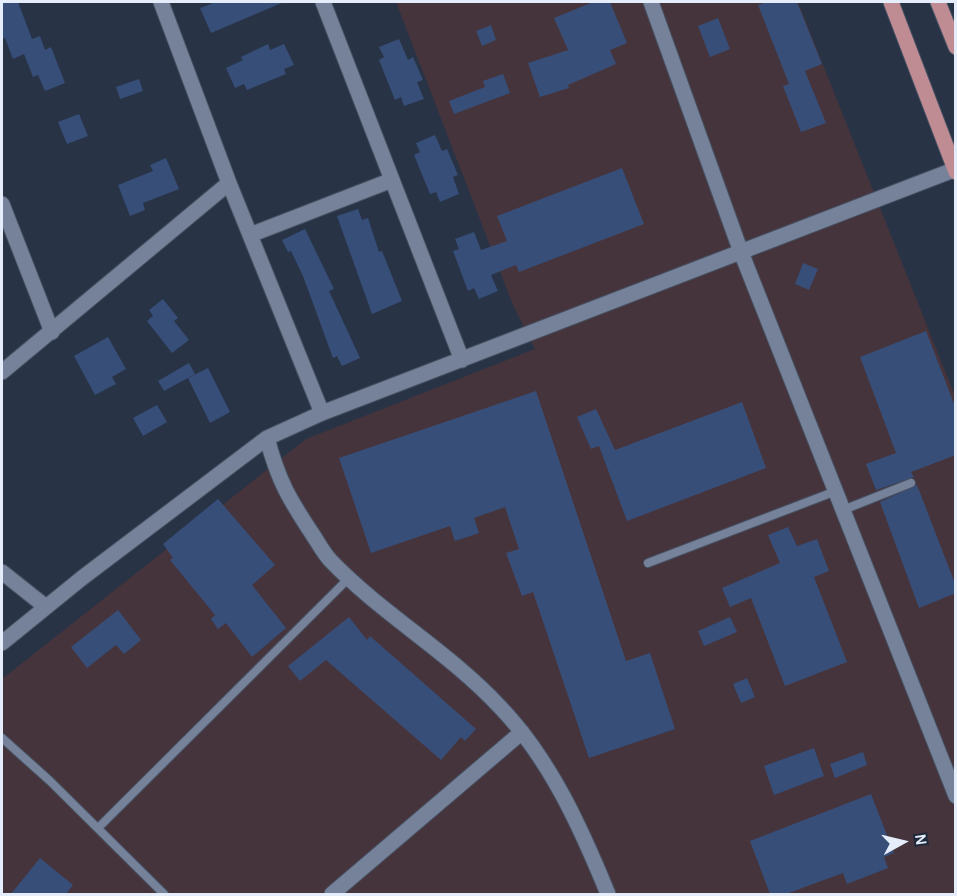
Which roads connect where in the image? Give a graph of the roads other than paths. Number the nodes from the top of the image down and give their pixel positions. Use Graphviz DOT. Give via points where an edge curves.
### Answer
graph roads {
  1 [pos="161,2"];
  2 [pos="323,2"];
  3 [pos="651,2"];
  4 [pos="891,2"];
  5 [pos="938,2"];
  6 [pos="956,47"];
  7 [pos="955,170"];
  8 [pos="392,180"];
  9 [pos="229,183"];
  10 [pos="2,204"];
  11 [pos="250,235"];
  12 [pos="741,252"];
  13 [pos="52,332"];
  14 [pos="462,360"];
  15 [pos="2,372"];
  16 [pos="322,413"];
  17 [pos="267,438"];
  18 [pos="911,483"];
  19 [pos="836,491"];
  20 [pos="843,510"];
  21 [pos="648,563"];
  22 [pos="2,572"];
  23 [pos="350,578"];
  24 [pos="46,607"];
  25 [pos="2,643"];
  26 [pos="522,732"];
  27 [pos="2,738"];
  28 [pos="956,796"];
  29 [pos="99,828"];
  30 [pos="164,894"];
  31 [pos="332,894"];
  32 [pos="608,894"];
  1 -- 9 [label="street"];
  2 -- 8 [label="street"];
  3 -- 12 [label="street"];
  4 -- 7 [label="main road"];
  5 -- 6 [label="main road"];
  7 -- 12 [label="street"];
  8 -- 11 [label="street"];
  8 -- 14 [label="street"];
  9 -- 11 [label="street"];
  9 -- 13 [label="street"];
  10 -- 13 [label="street"];
  11 -- 16 [label="street"];
  12 -- 14 [label="street"];
  12 -- 19 [label="street"];
  13 -- 15 [label="street"];
  14 -- 16 [label="street"];
  16 -- 17 [label="street"];
  17 -- 23 [label="street" via="277,476 291,502 330,560"];
  17 -- 24 [label="street"];
  18 -- 20 [label="lane"];
  19 -- 20 [label="street"];
  19 -- 21 [label="lane"];
  20 -- 28 [label="street"];
  22 -- 24 [label="street"];
  23 -- 26 [label="street" via="453,662"];
  23 -- 29 [label="lane"];
  24 -- 25 [label="street"];
  26 -- 31 [label="street"];
  26 -- 32 [label="street" via="582,833"];
  27 -- 29 [label="lane"];
  29 -- 30 [label="lane"];
}
